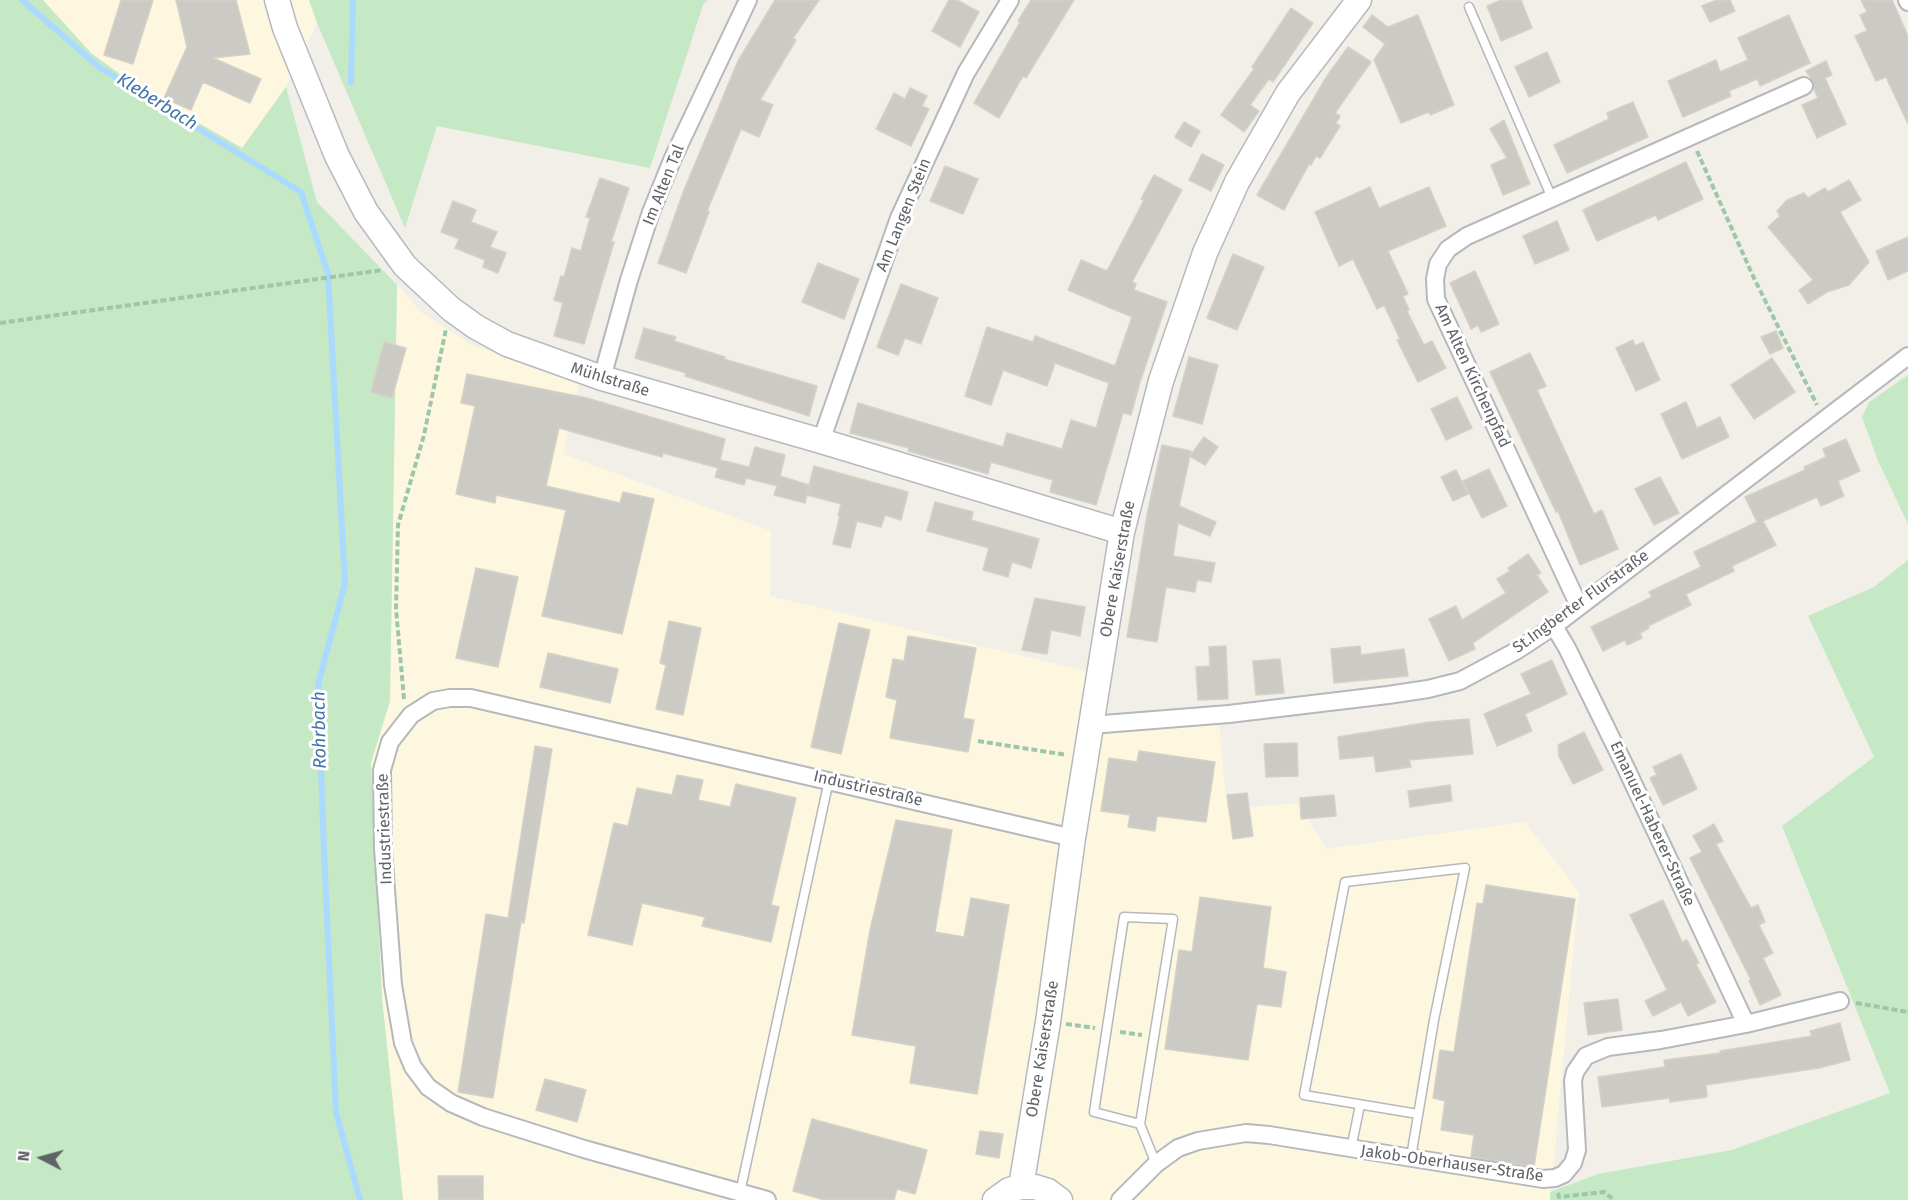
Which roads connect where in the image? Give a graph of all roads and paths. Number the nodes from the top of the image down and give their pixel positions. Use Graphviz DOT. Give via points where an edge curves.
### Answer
graph roads {
  1 [pos="277,0"];
  2 [pos="748,0"];
  3 [pos="1010,0"];
  4 [pos="1359,0"];
  5 [pos="1469,7"];
  6 [pos="1804,86"];
  7 [pos="1690,136"];
  8 [pos="1552,198"];
  9 [pos="405,266"];
  10 [pos="451,309"];
  11 [pos="0,323"];
  12 [pos="1908,356"];
  13 [pos="602,378"];
  14 [pos="1824,419"];
  15 [pos="821,441"];
  16 [pos="1122,532"];
  17 [pos="1580,606"];
  18 [pos="1554,626"];
  19 [pos="406,721"];
  20 [pos="1091,725"];
  21 [pos="978,741"];
  22 [pos="1056,754"];
  23 [pos="829,780"];
  24 [pos="1073,838"];
  25 [pos="1840,1001"];
  26 [pos="1908,1012"];
  27 [pos="1746,1024"];
  28 [pos="1360,1104"];
  29 [pos="1418,1114"];
  30 [pos="1140,1124"];
  31 [pos="1351,1149"];
  32 [pos="1411,1157"];
  33 [pos="1156,1164"];
  34 [pos="1555,1178"];
  35 [pos="1021,1187"];
  36 [pos="740,1193"];
  37 [pos="767,1200"];
  38 [pos="995,1200"];
  39 [pos="1060,1200"];
  40 [pos="1119,1200"];
  41 [pos="1614,1200"];
  1 -- 9 [label="main road, Mühlstraße" via="337,156 366,212"];
  2 -- 13 [label="street, Im Alten Tal" via="651,212"];
  3 -- 15 [label="street, Am Langen Stein" via="966,74 899,218"];
  4 -- 16 [label="main road, Obere Kaiserstraße" via="1288,93 1237,182 1205,253 1161,381"];
  5 -- 8 [label="lane"];
  6 -- 7 [label="street, Am Alten Kirchenpfad"];
  7 -- 8 [label="street, Am Alten Kirchenpfad"];
  7 -- 14 [label="path"];
  8 -- 17 [label="street, Am Alten Kirchenpfad" via="1467,236 1448,249 1438,264 1436,299"];
  9 -- 10 [label="main road, Mühlstraße"];
  9 -- 11 [label="path"];
  10 -- 13 [label="main road, Mühlstraße" via="507,344"];
  10 -- 19 [label="path" via="424,435 398,525 396,609"];
  12 -- 14 [label="street, St.Ingberter Flurstraße"];
  13 -- 15 [label="main road, Mühlstraße"];
  14 -- 17 [label="street, St.Ingberter Flurstraße"];
  15 -- 16 [label="main road, Mühlstraße"];
  16 -- 20 [label="main road, Obere Kaiserstraße"];
  17 -- 18 [label="street, St.Ingberter Flurstraße"];
  18 -- 20 [label="street, St.Ingberter Flurstraße" via="1460,681 1428,689 1229,714"];
  18 -- 27 [label="street, Emanuel-Haberer-Straße" via="1625,766"];
  19 -- 23 [label="street, Industriestraße" via="433,701 471,698"];
  19 -- 36 [label="street, Industriestraße" via="390,742 382,770 383,848 393,985 403,1043 413,1067 428,1087 451,1103 483,1117"];
  20 -- 24 [label="main road, Obere Kaiserstraße"];
  21 -- 22 [label="path"];
  23 -- 24 [label="street, Industriestraße"];
  23 -- 36 [label="lane"];
  24 -- 35 [label="main road, Obere Kaiserstraße"];
  25 -- 26 [label="path"];
  25 -- 27 [label="street, Jakob-Oberhauser-Straße"];
  27 -- 34 [label="street, Jakob-Oberhauser-Straße" via="1608,1047 1586,1056 1573,1081 1577,1150 1573,1164"];
  28 -- 29 [label="lane"];
  28 -- 29 [label="lane" via="1304,1095 1345,882 1464,868"];
  28 -- 31 [label="lane"];
  29 -- 32 [label="lane"];
  30 -- 30 [label="lane" via="1152,1047 1173,919 1124,917 1094,1112"];
  30 -- 33 [label="lane"];
  31 -- 32 [label="street, Jakob-Oberhauser-Straße"];
  31 -- 33 [label="street, Jakob-Oberhauser-Straße" via="1245,1133 1198,1141 1178,1148"];
  32 -- 34 [label="street, Jakob-Oberhauser-Straße"];
  33 -- 40 [label="street, Jakob-Oberhauser-Straße"];
  34 -- 41 [label="path" via="1559,1197 1604,1192"];
  35 -- 38 [label="main road"];
  35 -- 39 [label="main road" via="1048,1191"];
  36 -- 37 [label="street, Industriestraße"];
}
